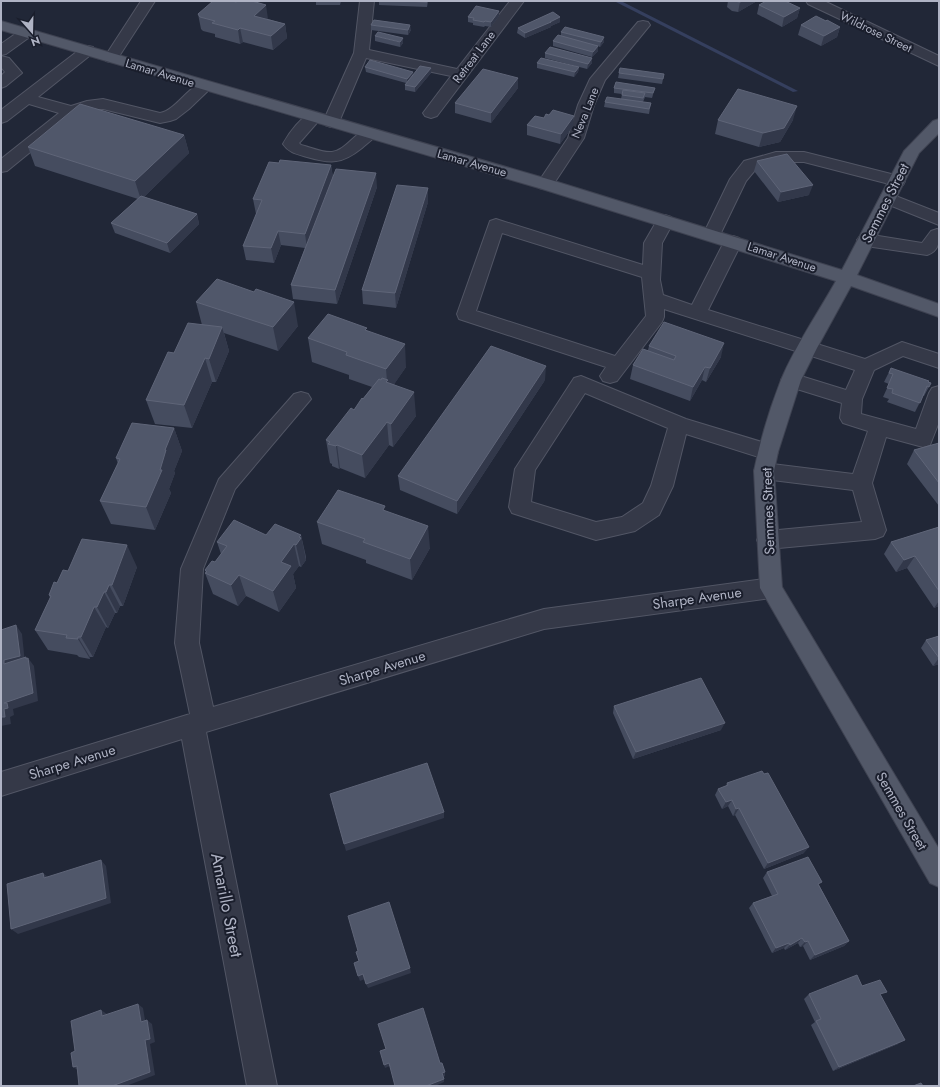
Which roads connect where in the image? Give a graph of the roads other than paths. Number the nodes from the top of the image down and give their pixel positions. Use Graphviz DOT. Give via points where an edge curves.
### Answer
graph roads {
  1 [pos="148,1"];
  2 [pos="367,1"];
  3 [pos="517,1"];
  4 [pos="813,1"];
  5 [pos="1,25"];
  6 [pos="643,25"];
  7 [pos="26,32"];
  8 [pos="88,50"];
  9 [pos="1,51"];
  10 [pos="361,53"];
  11 [pos="111,58"];
  12 [pos="1,60"];
  13 [pos="939,62"];
  14 [pos="462,74"];
  15 [pos="1,83"];
  16 [pos="205,86"];
  17 [pos="25,98"];
  18 [pos="70,111"];
  19 [pos="431,113"];
  20 [pos="314,117"];
  21 [pos="1,118"];
  22 [pos="331,122"];
  23 [pos="938,125"];
  24 [pos="370,133"];
  25 [pos="1,167"];
  26 [pos="897,180"];
  27 [pos="545,184"];
  28 [pos="888,198"];
  29 [pos="665,221"];
  30 [pos="938,231"];
  31 [pos="712,235"];
  32 [pos="866,240"];
  33 [pos="733,242"];
  34 [pos="652,274"];
  35 [pos="847,278"];
  36 [pos="654,299"];
  37 [pos="939,311"];
  38 [pos="697,313"];
  39 [pos="807,348"];
  40 [pos="937,354"];
  41 [pos="619,364"];
  42 [pos="866,366"];
  43 [pos="791,380"];
  44 [pos="598,390"];
  45 [pos="939,393"];
  46 [pos="301,399"];
  47 [pos="852,399"];
  48 [pos="679,424"];
  49 [pos="879,427"];
  50 [pos="766,461"];
  51 [pos="861,483"];
  52 [pos="768,540"];
  53 [pos="771,588"];
  54 [pos="198,723"];
  55 [pos="1,784"];
  56 [pos="939,874"];
  57 [pos="262,1086"];
  1 -- 11 [label="street"];
  2 -- 10 [label="street"];
  3 -- 14 [label="street, Retreat Lane"];
  4 -- 13 [label="street, Wildrose Street"];
  5 -- 7 [label="main road, Lamar Avenue"];
  6 -- 27 [label="street, Neva Lane" via="598,79 586,105 576,138"];
  7 -- 8 [label="main road, Lamar Avenue"];
  7 -- 9 [label="street"];
  8 -- 11 [label="main road, Lamar Avenue"];
  8 -- 17 [label="street"];
  10 -- 14 [label="street"];
  10 -- 22 [label="street"];
  11 -- 16 [label="main road, Lamar Avenue"];
  12 -- 15 [label="street" via="14,73"];
  14 -- 19 [label="street, Retreat Lane"];
  16 -- 18 [label="street" via="170,116 160,118 103,104"];
  16 -- 20 [label="main road, Lamar Avenue"];
  17 -- 18 [label="street"];
  17 -- 21 [label="street"];
  18 -- 25 [label="street"];
  20 -- 22 [label="main road, Lamar Avenue"];
  20 -- 24 [label="street" via="294,138 292,144 295,148 335,158 342,156"];
  22 -- 24 [label="main road, Lamar Avenue"];
  23 -- 26 [label="main road, Semmes Street" via="912,151"];
  24 -- 27 [label="main road, Lamar Avenue"];
  26 -- 28 [label="main road, Semmes Street"];
  26 -- 31 [label="street" via="804,158 776,157 750,165 738,179"];
  27 -- 29 [label="main road, Lamar Avenue"];
  28 -- 30 [label="street"];
  28 -- 32 [label="main road, Semmes Street"];
  29 -- 31 [label="main road, Lamar Avenue"];
  29 -- 34 [label="street" via="653,243"];
  30 -- 32 [label="street" via="927,249"];
  31 -- 33 [label="main road, Lamar Avenue"];
  32 -- 35 [label="main road, Semmes Street"];
  33 -- 35 [label="main road, Lamar Avenue"];
  33 -- 38 [label="street"];
  34 -- 36 [label="street"];
  34 -- 41 [label="street" via="496,225 466,314"];
  35 -- 37 [label="main road, Lamar Avenue"];
  35 -- 39 [label="main road, Semmes Street"];
  36 -- 38 [label="street"];
  36 -- 41 [label="street" via="655,317"];
  38 -- 39 [label="street"];
  39 -- 42 [label="street"];
  39 -- 43 [label="main road, Semmes Street"];
  40 -- 42 [label="street" via="902,349"];
  41 -- 44 [label="street"];
  42 -- 47 [label="street"];
  43 -- 47 [label="street"];
  43 -- 50 [label="main road, Semmes Street"];
  44 -- 48 [label="street"];
  44 -- 48 [label="street" via="581,383 525,469 520,507 596,531 627,525 651,509 662,486"];
  45 -- 49 [label="street" via="923,439"];
  46 -- 54 [label="street, Amarillo Street" via="226,485 192,569 187,643"];
  47 -- 49 [label="street" via="850,418"];
  48 -- 50 [label="street"];
  49 -- 51 [label="street"];
  50 -- 51 [label="street"];
  50 -- 52 [label="main road, Semmes Street"];
  51 -- 52 [label="street" via="875,530"];
  52 -- 53 [label="main road, Semmes Street"];
  53 -- 54 [label="street, Sharpe Avenue" via="544,619"];
  53 -- 56 [label="main road, Semmes Street"];
  54 -- 55 [label="street, Sharpe Avenue"];
  54 -- 57 [label="street, Amarillo Street"];
}
